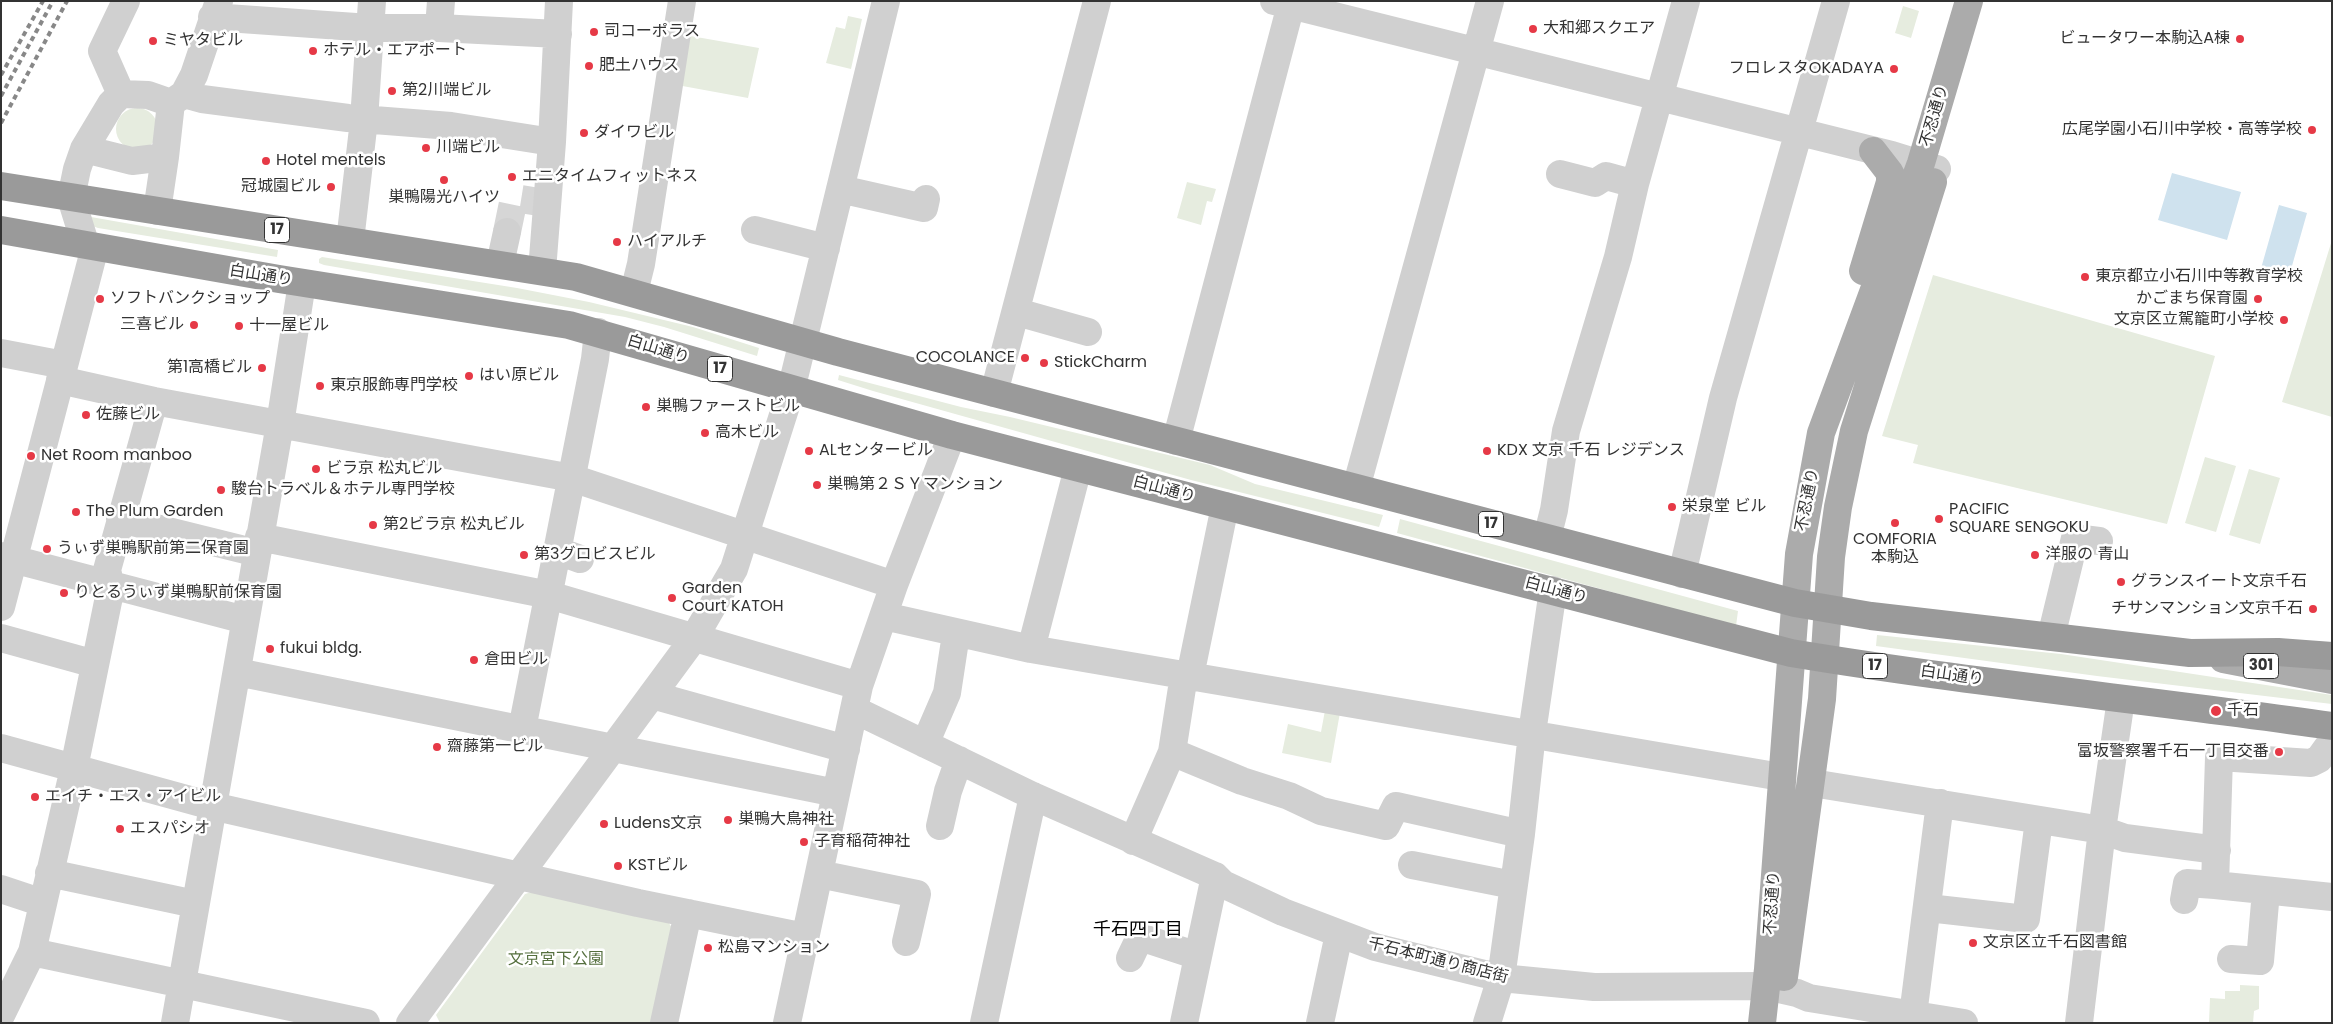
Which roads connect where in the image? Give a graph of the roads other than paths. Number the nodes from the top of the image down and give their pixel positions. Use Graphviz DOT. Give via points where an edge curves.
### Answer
graph roads {
  1 [pos="126,1"];
  2 [pos="372,1"];
  3 [pos="441,1"];
  4 [pos="559,1"];
  5 [pos="682,1"];
  6 [pos="886,1"];
  7 [pos="1097,1"];
  8 [pos="1490,1"];
  9 [pos="1686,1"];
  10 [pos="1836,1"];
  11 [pos="1969,1"];
  12 [pos="1989,1"];
  13 [pos="1286,3"];
  14 [pos="215,9"];
  15 [pos="370,28"];
  16 [pos="439,28"];
  17 [pos="558,34"];
  18 [pos="1477,52"];
  19 [pos="122,94"];
  20 [pos="1660,98"];
  21 [pos="178,99"];
  22 [pos="364,120"];
  23 [pos="1799,132"];
  24 [pos="552,142"];
  25 [pos="84,148"];
  26 [pos="1873,151"];
  27 [pos="165,157"];
  28 [pos="1929,166"];
  29 [pos="1560,174"];
  30 [pos="1636,184"];
  31 [pos="7,187"];
  32 [pos="840,189"];
  33 [pos="71,198"];
  34 [pos="926,199"];
  35 [pos="157,210"];
  36 [pos="1,230"];
  37 [pos="754,230"];
  38 [pos="507,232"];
  39 [pos="350,241"];
  40 [pos="91,247"];
  41 [pos="826,248"];
  42 [pos="500,264"];
  43 [pos="542,271"];
  44 [pos="302,282"];
  45 [pos="634,292"];
  46 [pos="1017,312"];
  47 [pos="598,332"];
  48 [pos="1088,332"];
  49 [pos="803,342"];
  50 [pos="1,353"];
  51 [pos="62,372"];
  52 [pos="791,390"];
  53 [pos="994,393"];
  54 [pos="154,401"];
  55 [pos="1832,401"];
  56 [pos="280,424"];
  57 [pos="952,435"];
  58 [pos="1176,441"];
  59 [pos="1078,468"];
  60 [pos="572,478"];
  61 [pos="1356,488"];
  62 [pos="1225,506"];
  63 [pos="120,519"];
  64 [pos="745,536"];
  65 [pos="1547,538"];
  66 [pos="2099,541"];
  67 [pos="258,545"];
  68 [pos="7,558"];
  69 [pos="1682,574"];
  70 [pos="894,585"];
  71 [pos="111,586"];
  72 [pos="1553,590"];
  73 [pos="549,594"];
  74 [pos="1794,603"];
  75 [pos="1,607"];
  76 [pos="1827,609"];
  77 [pos="884,616"];
  78 [pos="245,620"];
  79 [pos="956,634"];
  80 [pos="2051,637"];
  81 [pos="1,638"];
  82 [pos="694,638"];
  83 [pos="1032,649"];
  84 [pos="1791,653"];
  85 [pos="2190,653"];
  86 [pos="2332,656"];
  87 [pos="1824,658"];
  88 [pos="95,664"];
  89 [pos="237,672"];
  90 [pos="1187,675"];
  91 [pos="2332,680"];
  92 [pos="652,694"];
  93 [pos="857,698"];
  94 [pos="2121,699"];
  95 [pos="2332,726"];
  96 [pos="522,730"];
  97 [pos="1532,733"];
  98 [pos="2332,741"];
  99 [pos="925,744"];
  100 [pos="1,748"];
  101 [pos="614,748"];
  102 [pos="846,749"];
  103 [pos="1172,752"];
  104 [pos="959,760"];
  105 [pos="74,768"];
  106 [pos="1781,776"];
  107 [pos="1812,783"];
  108 [pos="836,793"];
  109 [pos="1033,796"];
  110 [pos="1940,803"];
  111 [pos="212,806"];
  112 [pos="2039,820"];
  113 [pos="940,826"];
  114 [pos="2102,830"];
  115 [pos="1521,834"];
  116 [pos="1133,841"];
  117 [pos="2217,850"];
  118 [pos="1412,865"];
  119 [pos="49,873"];
  120 [pos="819,874"];
  121 [pos="520,875"];
  122 [pos="1215,876"];
  123 [pos="1513,885"];
  124 [pos="2215,885"];
  125 [pos="1,889"];
  126 [pos="2266,891"];
  127 [pos="2332,897"];
  128 [pos="2184,900"];
  129 [pos="43,903"];
  130 [pos="195,904"];
  131 [pos="1928,908"];
  132 [pos="688,913"];
  133 [pos="1339,934"];
  134 [pos="804,937"];
  135 [pos="906,942"];
  136 [pos="1198,956"];
  137 [pos="1130,958"];
  138 [pos="2231,959"];
  139 [pos="18,965"];
  140 [pos="1501,978"];
  141 [pos="182,984"];
  142 [pos="1774,988"];
  143 [pos="1,1015"];
  144 [pos="1912,1015"];
  145 [pos="175,1023"];
  146 [pos="366,1023"];
  147 [pos="410,1023"];
  148 [pos="664,1023"];
  149 [pos="787,1023"];
  150 [pos="984,1023"];
  151 [pos="1184,1023"];
  152 [pos="1320,1023"];
  153 [pos="1487,1023"];
  154 [pos="1762,1023"];
  155 [pos="1778,1023"];
  156 [pos="1964,1023"];
  157 [pos="2079,1023"];
  1 -- 19 [label="street" via="102,51"];
  2 -- 15 [label="street"];
  3 -- 16 [label="street"];
  4 -- 17 [label="street"];
  5 -- 45 [label="street"];
  6 -- 32 [label="street"];
  7 -- 46 [label="street"];
  8 -- 18 [label="street"];
  9 -- 20 [label="street"];
  10 -- 23 [label="street"];
  11 -- 28 [label="main road, 不忍通り"];
  12 -- 28 [label="main road, 不忍通り"];
  13 -- 18 [label="street"];
  13 -- 58 [label="street"];
  14 -- 15 [label="street"];
  14 -- 21 [label="street" via="194,75"];
  15 -- 16 [label="street"];
  15 -- 22 [label="street"];
  16 -- 17 [label="street"];
  17 -- 24 [label="street"];
  18 -- 20 [label="street"];
  18 -- 61 [label="street"];
  19 -- 21 [label="street"];
  19 -- 25 [label="street"];
  20 -- 23 [label="street"];
  20 -- 30 [label="street"];
  21 -- 22 [label="street" via="202,99"];
  21 -- 27 [label="street"];
  22 -- 24 [label="street" via="451,126"];
  22 -- 39 [label="street"];
  23 -- 26 [label="street"];
  23 -- 69 [label="street" via="1723,398"];
  24 -- 43 [label="street" via="543,203"];
  25 -- 27 [label="street" via="132,161"];
  25 -- 33 [label="street"];
  26 -- 28 [label="street"];
  26 -- 55 [label="main road" via="1890,173 1890,182 1839,352"];
  27 -- 35 [label="street"];
  28 -- 55 [label="main road, 不忍通り"];
  28 -- 76 [label="main road, 不忍通り" via="1854,431 1836,522"];
  29 -- 30 [label="street" via="1596,182 1606,176"];
  30 -- 65 [label="street" via="1618,257 1566,431"];
  31 -- 33 [label="highway, 17"];
  32 -- 34 [label="street" via="924,208"];
  32 -- 41 [label="street"];
  33 -- 35 [label="highway, 17"];
  33 -- 40 [label="street"];
  35 -- 39 [label="highway, 17"];
  36 -- 40 [label="highway, 白山通り / 17"];
  37 -- 41 [label="street"];
  38 -- 42 [label="street"];
  39 -- 42 [label="highway, 17"];
  40 -- 44 [label="highway, 白山通り / 17"];
  40 -- 51 [label="street"];
  41 -- 49 [label="street"];
  42 -- 43 [label="highway, 17"];
  43 -- 45 [label="highway, 17" via="576,276"];
  44 -- 47 [label="highway, 白山通り / 17"];
  44 -- 56 [label="street"];
  45 -- 49 [label="highway, 17"];
  46 -- 48 [label="street"];
  46 -- 53 [label="street"];
  47 -- 52 [label="highway, 白山通り / 17"];
  47 -- 60 [label="street"];
  49 -- 52 [label="street"];
  49 -- 53 [label="highway, 17"];
  50 -- 51 [label="street"];
  51 -- 54 [label="street"];
  51 -- 68 [label="street"];
  52 -- 57 [label="highway, 白山通り / 17"];
  52 -- 64 [label="street"];
  53 -- 58 [label="highway, 17"];
  54 -- 56 [label="street"];
  54 -- 63 [label="street"];
  55 -- 74 [label="main road, 不忍通り" via="1807,503"];
  56 -- 60 [label="street"];
  56 -- 67 [label="street"];
  57 -- 59 [label="highway, 白山通り / 17"];
  57 -- 70 [label="street"];
  58 -- 61 [label="highway, 17"];
  59 -- 62 [label="highway, 白山通り / 17"];
  59 -- 83 [label="street"];
  60 -- 64 [label="street"];
  60 -- 73 [label="street" via="569,555"];
  61 -- 65 [label="highway, 17"];
  62 -- 72 [label="highway, 白山通り / 17"];
  62 -- 90 [label="street"];
  63 -- 67 [label="street, 千石本町通り商店街"];
  63 -- 71 [label="street" via="108,570"];
  64 -- 70 [label="street"];
  64 -- 82 [label="street" via="734,569"];
  65 -- 69 [label="highway, 17"];
  66 -- 80 [label="street" via="2075,538"];
  67 -- 73 [label="street, 千石本町通り商店街"];
  67 -- 78 [label="street"];
  68 -- 71 [label="street"];
  68 -- 75 [label="street"];
  69 -- 74 [label="highway, 17"];
  70 -- 77 [label="street"];
  71 -- 78 [label="street"];
  71 -- 88 [label="street"];
  72 -- 84 [label="highway, 白山通り / 17"];
  72 -- 97 [label="street"];
  73 -- 82 [label="street, 千石本町通り商店街"];
  73 -- 96 [label="street"];
  74 -- 76 [label="highway, 17"];
  74 -- 84 [label="main road, 不忍通り"];
  76 -- 80 [label="highway, 17"];
  76 -- 87 [label="main road, 不忍通り"];
  77 -- 79 [label="street"];
  77 -- 93 [label="street"];
  78 -- 89 [label="street"];
  79 -- 83 [label="street"];
  79 -- 99 [label="street" via="947,693"];
  80 -- 85 [label="highway, 17"];
  81 -- 88 [label="street"];
  82 -- 92 [label="street"];
  82 -- 93 [label="street, 千石本町通り商店街"];
  83 -- 90 [label="street"];
  84 -- 87 [label="highway, 白山通り / 17"];
  84 -- 106 [label="main road, 不忍通り"];
  85 -- 86 [label="highway, 17" via="2278,652"];
  85 -- 91 [label="main road, 301"];
  87 -- 94 [label="highway, 白山通り / 17"];
  87 -- 107 [label="main road, 不忍通り"];
  88 -- 105 [label="street"];
  89 -- 96 [label="street"];
  89 -- 111 [label="street"];
  90 -- 97 [label="street"];
  90 -- 103 [label="street"];
  92 -- 101 [label="street"];
  92 -- 102 [label="street"];
  93 -- 99 [label="street, 千石本町通り商店街"];
  93 -- 102 [label="street"];
  94 -- 95 [label="highway, 白山通り / 17"];
  94 -- 114 [label="street"];
  96 -- 101 [label="street"];
  97 -- 106 [label="street"];
  97 -- 115 [label="street"];
  98 -- 117 [label="street" via="2319,759 2311,763 2219,757"];
  99 -- 104 [label="street, 千石本町通り商店街"];
  100 -- 105 [label="street"];
  101 -- 108 [label="street"];
  101 -- 121 [label="street"];
  102 -- 108 [label="street"];
  103 -- 115 [label="street" via="1332,814 1386,826 1396,806"];
  103 -- 116 [label="street"];
  104 -- 109 [label="street, 千石本町通り商店街"];
  104 -- 113 [label="street"];
  105 -- 111 [label="street"];
  105 -- 119 [label="street"];
  106 -- 142 [label="main road, 不忍通り"];
  107 -- 110 [label="street"];
  107 -- 142 [label="main road, 不忍通り"];
  108 -- 120 [label="street"];
  109 -- 116 [label="street, 千石本町通り商店街"];
  109 -- 150 [label="street"];
  110 -- 112 [label="street"];
  110 -- 131 [label="street"];
  111 -- 121 [label="street"];
  111 -- 130 [label="street"];
  112 -- 114 [label="street"];
  112 -- 131 [label="street" via="2026,919"];
  114 -- 117 [label="street" via="2125,838"];
  114 -- 157 [label="street"];
  115 -- 123 [label="street"];
  116 -- 122 [label="street, 千石本町通り商店街"];
  117 -- 124 [label="street"];
  118 -- 123 [label="street"];
  119 -- 129 [label="street"];
  119 -- 130 [label="street"];
  120 -- 134 [label="street"];
  120 -- 135 [label="street" via="916,894"];
  121 -- 132 [label="street"];
  121 -- 147 [label="street"];
  122 -- 133 [label="street, 千石本町通り商店街" via="1223,884"];
  122 -- 136 [label="street"];
  123 -- 140 [label="street"];
  124 -- 126 [label="street"];
  124 -- 128 [label="street" via="2187,883"];
  125 -- 129 [label="street"];
  126 -- 127 [label="street"];
  126 -- 138 [label="street" via="2260,961"];
  129 -- 139 [label="street"];
  130 -- 141 [label="street"];
  131 -- 144 [label="street"];
  132 -- 134 [label="street"];
  132 -- 148 [label="street"];
  133 -- 140 [label="street, 千石本町通り商店街" via="1420,960"];
  133 -- 152 [label="street"];
  134 -- 149 [label="street"];
  136 -- 137 [label="street" via="1140,937"];
  136 -- 151 [label="street"];
  139 -- 141 [label="street"];
  139 -- 143 [label="street"];
  140 -- 142 [label="street, 千石本町通り商店街" via="1594,987"];
  140 -- 153 [label="street"];
  141 -- 145 [label="street"];
  141 -- 146 [label="street"];
  142 -- 144 [label="street, 千石本町通り商店街" via="1809,998"];
  142 -- 154 [label="main road, 不忍通り"];
  142 -- 155 [label="main road, 不忍通り"];
  144 -- 156 [label="street, 千石本町通り商店街"];
}
